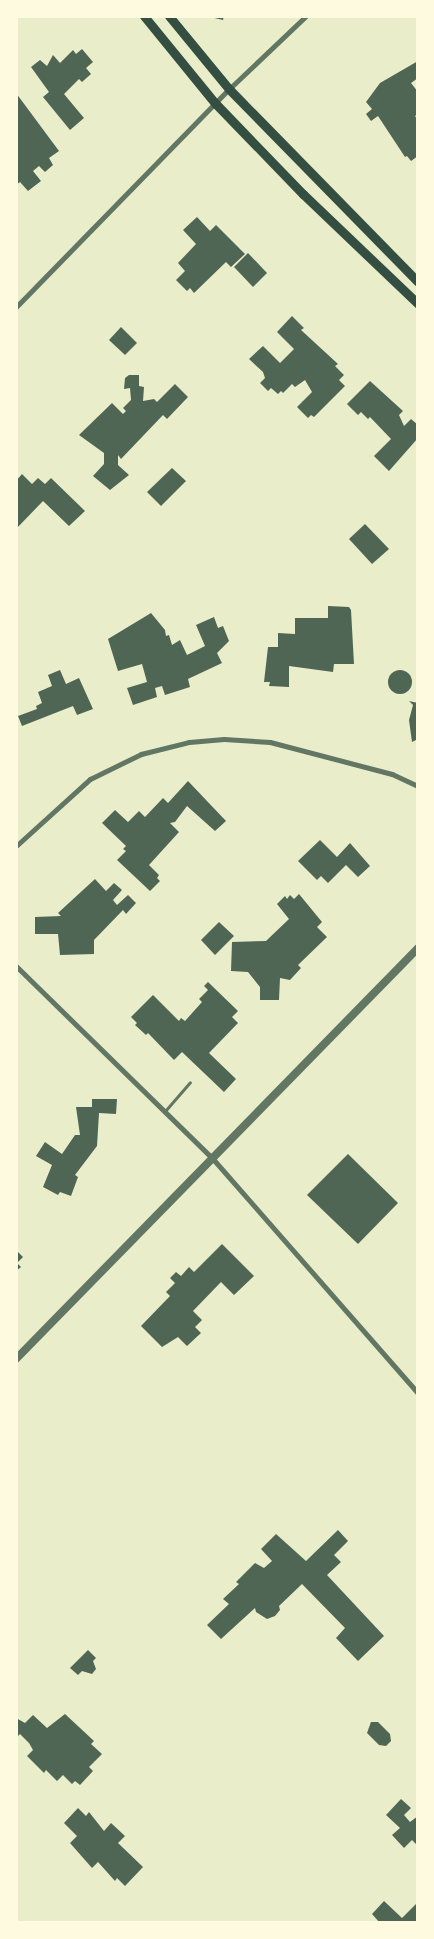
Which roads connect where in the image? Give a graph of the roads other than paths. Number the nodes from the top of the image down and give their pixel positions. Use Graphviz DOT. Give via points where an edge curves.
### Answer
graph roads {
  1 [pos="144,16"];
  2 [pos="169,16"];
  3 [pos="306,16"];
  4 [pos="229,89"];
  5 [pos="216,102"];
  6 [pos="418,282"];
  7 [pos="418,304"];
  8 [pos="16,307"];
  9 [pos="418,786"];
  10 [pos="16,846"];
  11 [pos="418,948"];
  12 [pos="16,966"];
  13 [pos="190,1082"];
  14 [pos="165,1111"];
  15 [pos="213,1159"];
  16 [pos="16,1358"];
  17 [pos="418,1393"];
  1 -- 5 [label="main road"];
  2 -- 4 [label="main road"];
  3 -- 4 [label="street"];
  4 -- 5 [label="street"];
  4 -- 6 [label="main road"];
  5 -- 7 [label="main road" via="304,194"];
  5 -- 8 [label="street"];
  9 -- 10 [label="street" via="392,774 270,742 224,739 189,742 141,754 90,779"];
  11 -- 15 [label="street"];
  12 -- 14 [label="street"];
  13 -- 14 [label="lane"];
  14 -- 15 [label="street"];
  15 -- 16 [label="street"];
  15 -- 17 [label="street"];
}
